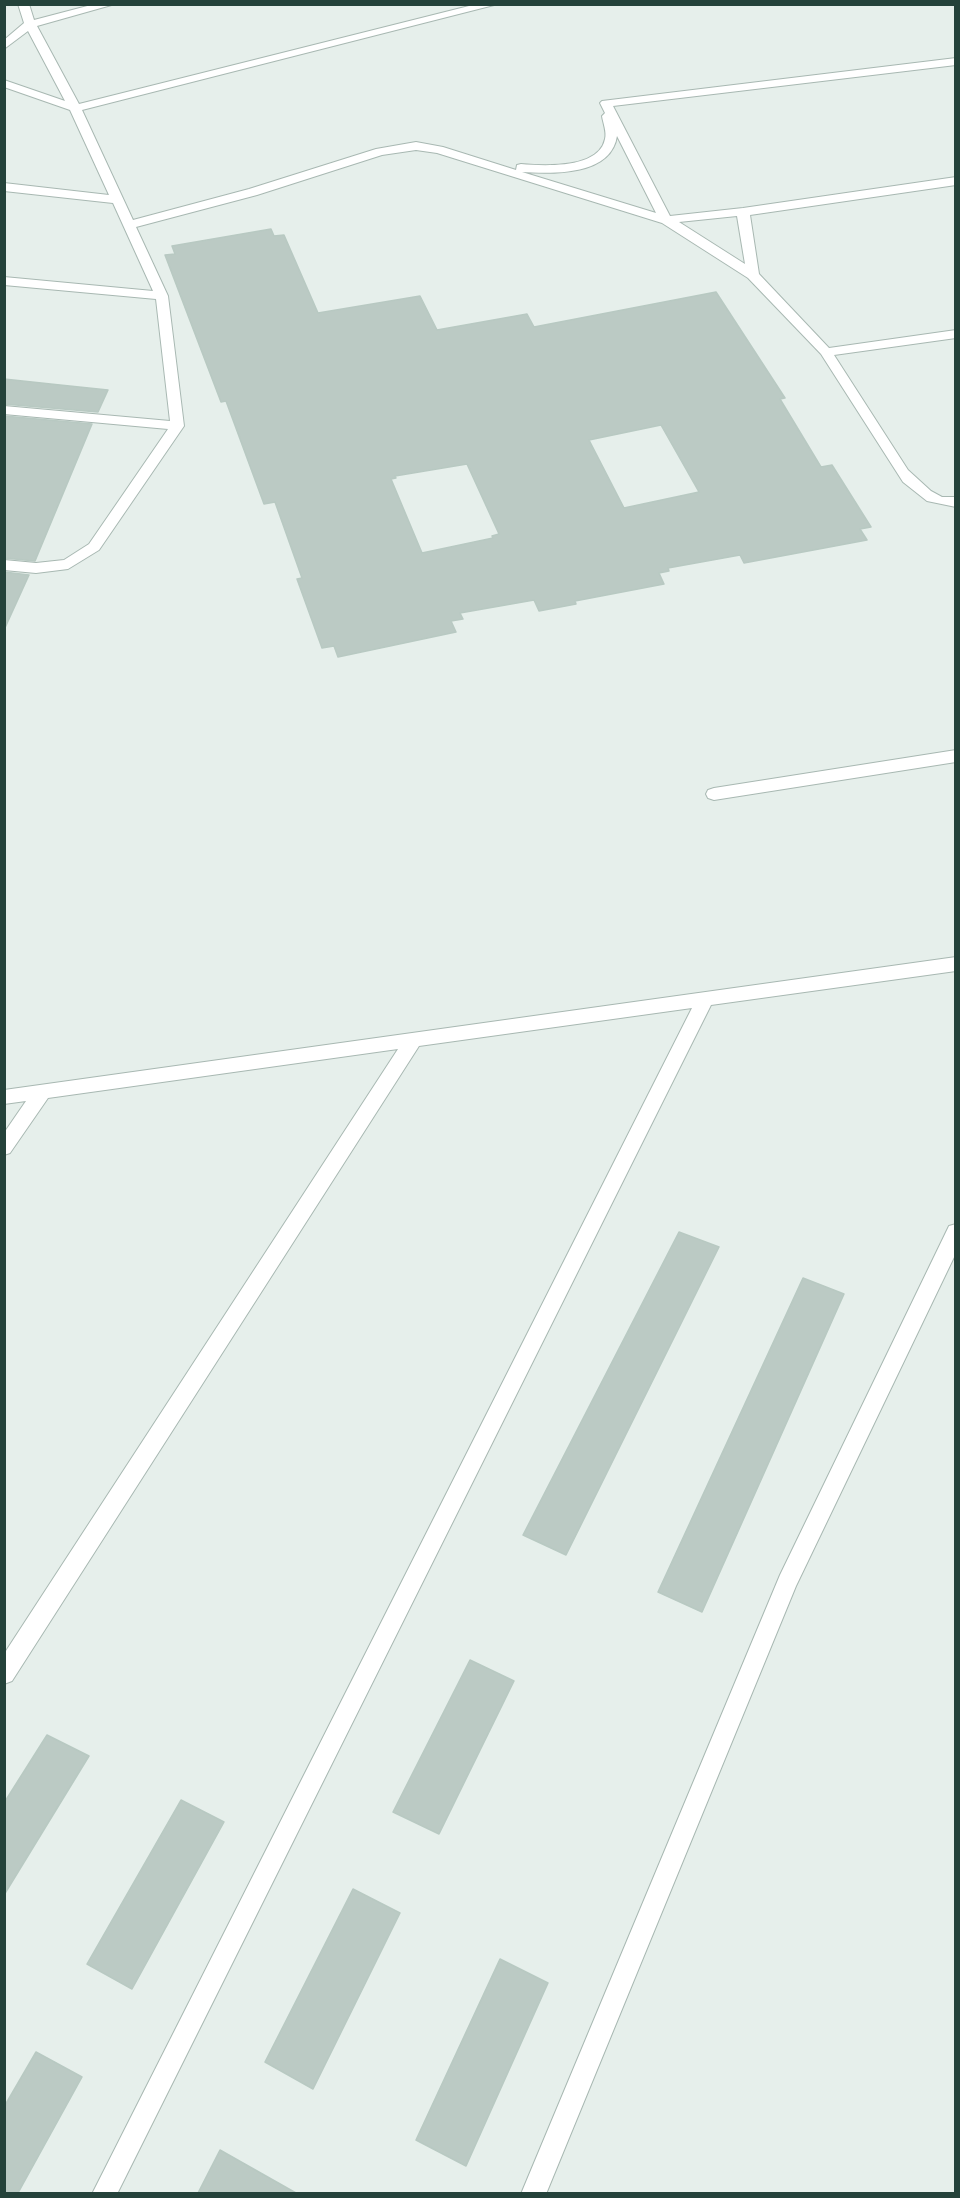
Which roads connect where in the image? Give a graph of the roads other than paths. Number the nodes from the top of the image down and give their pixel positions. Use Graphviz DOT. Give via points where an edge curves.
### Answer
graph roads {
  1 [pos="23,4"];
  2 [pos="110,4"];
  3 [pos="493,4"];
  4 [pos="30,24"];
  5 [pos="4,46"];
  6 [pos="956,61"];
  7 [pos="4,83"];
  8 [pos="606,103"];
  9 [pos="75,108"];
  10 [pos="439,150"];
  11 [pos="956,182"];
  12 [pos="4,187"];
  13 [pos="118,200"];
  14 [pos="743,212"];
  15 [pos="666,220"];
  16 [pos="129,225"];
  17 [pos="753,275"];
  18 [pos="4,281"];
  19 [pos="162,296"];
  20 [pos="956,334"];
  21 [pos="826,352"];
  22 [pos="4,410"];
  23 [pos="177,426"];
  24 [pos="956,502"];
  25 [pos="4,565"];
  26 [pos="956,756"];
  27 [pos="714,794"];
  28 [pos="956,964"];
  29 [pos="706,998"];
  30 [pos="414,1039"];
  31 [pos="44,1090"];
  32 [pos="4,1097"];
  33 [pos="4,1148"];
  34 [pos="956,1232"];
  35 [pos="4,1674"];
  36 [pos="104,2193"];
  37 [pos="533,2193"];
  1 -- 4 [label="street"];
  2 -- 4 [label="street"];
  3 -- 9 [label="street"];
  4 -- 5 [label="street"];
  4 -- 9 [label="street"];
  6 -- 8 [label="street"];
  7 -- 9 [label="street"];
  8 -- 10 [label="street" via="611,139 603,154 579,166 546,170 508,167"];
  8 -- 15 [label="street"];
  9 -- 13 [label="street"];
  10 -- 15 [label="street"];
  10 -- 16 [label="street" via="416,146 380,152"];
  11 -- 14 [label="street"];
  12 -- 13 [label="street"];
  13 -- 16 [label="street"];
  14 -- 15 [label="street"];
  14 -- 17 [label="street"];
  15 -- 17 [label="street"];
  16 -- 19 [label="street"];
  17 -- 21 [label="street"];
  18 -- 19 [label="street"];
  19 -- 23 [label="street"];
  20 -- 21 [label="street"];
  21 -- 24 [label="street" via="903,473 918,490 942,503"];
  22 -- 23 [label="street"];
  23 -- 25 [label="street" via="94,547 68,564 36,568"];
  26 -- 27 [label="street"];
  28 -- 29 [label="street"];
  29 -- 30 [label="street"];
  29 -- 36 [label="street"];
  30 -- 31 [label="street"];
  30 -- 35 [label="street"];
  31 -- 32 [label="street"];
  31 -- 33 [label="street"];
  34 -- 37 [label="street" via="787,1582"];
}
